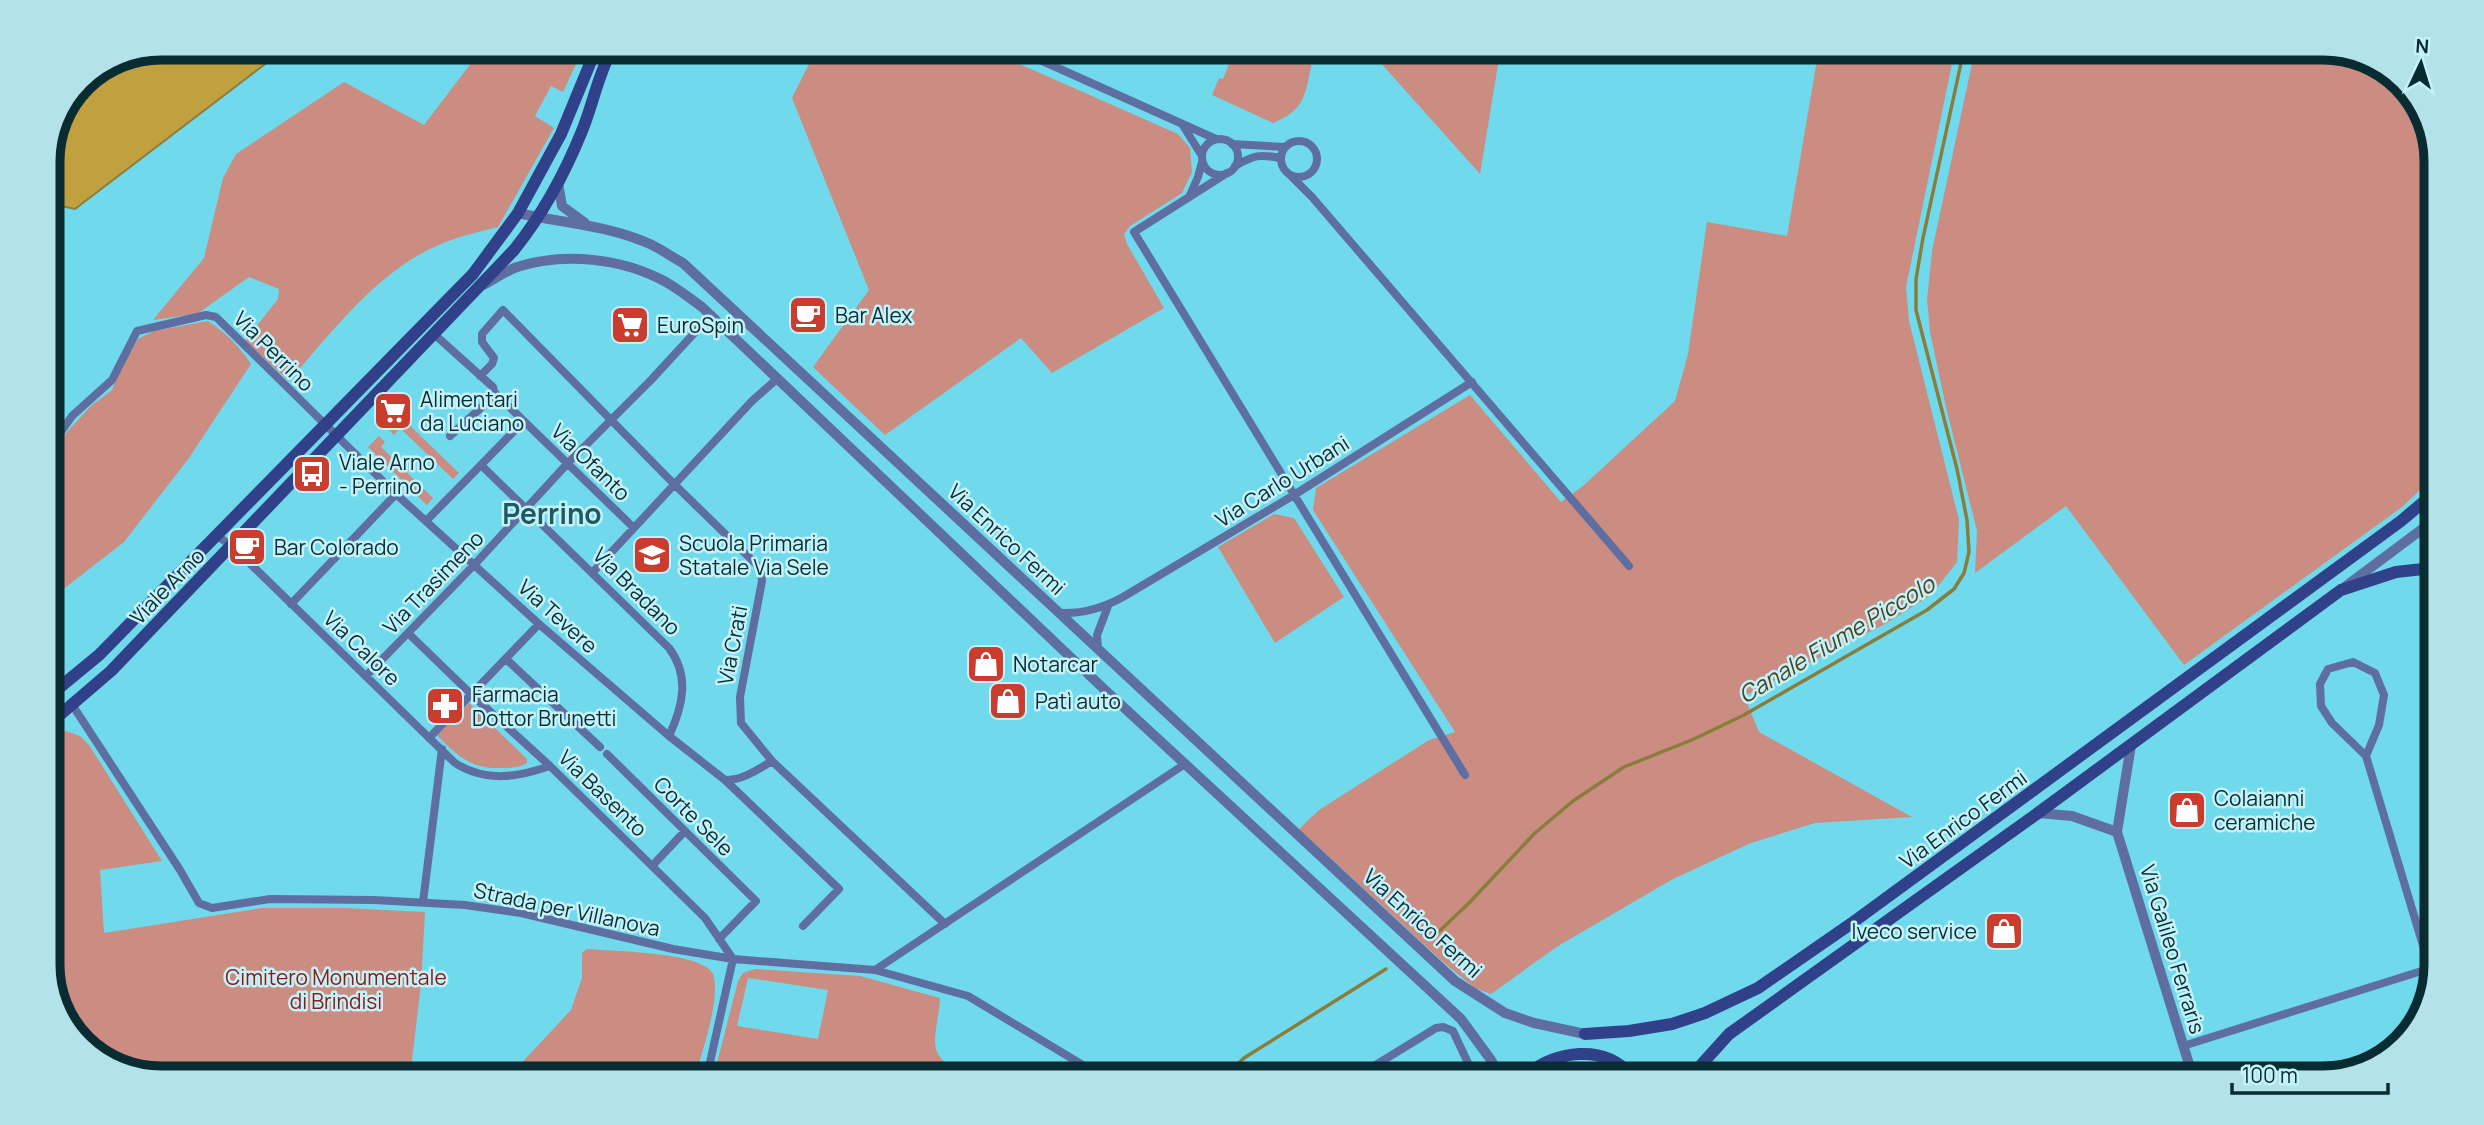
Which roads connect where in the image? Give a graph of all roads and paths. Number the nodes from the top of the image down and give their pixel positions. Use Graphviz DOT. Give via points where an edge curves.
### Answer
graph roads {
  1 [pos="591,60"];
  2 [pos="606,60"];
  3 [pos="1040,60"];
  4 [pos="1182,124"];
  5 [pos="1216,139"];
  6 [pos="1232,144"];
  7 [pos="1285,147"];
  8 [pos="1281,158"];
  9 [pos="1202,159"];
  10 [pos="1235,166"];
  11 [pos="1311,172"];
  12 [pos="1227,173"];
  13 [pos="1289,174"];
  14 [pos="558,183"];
  15 [pos="1312,197"];
  16 [pos="1188,198"];
  17 [pos="518,213"];
  18 [pos="538,216"];
  19 [pos="588,225"];
  20 [pos="481,287"];
  21 [pos="711,315"];
  22 [pos="434,334"];
  23 [pos="480,376"];
  24 [pos="778,379"];
  25 [pos="1472,382"];
  26 [pos="495,393"];
  27 [pos="524,421"];
  28 [pos="611,421"];
  29 [pos="325,425"];
  30 [pos="60,433"];
  31 [pos="336,436"];
  32 [pos="450,436"];
  33 [pos="481,464"];
  34 [pos="567,464"];
  35 [pos="674,484"];
  36 [pos="396,494"];
  37 [pos="1294,495"];
  38 [pos="2424,501"];
  39 [pos="527,507"];
  40 [pos="426,521"];
  41 [pos="634,528"];
  42 [pos="2424,528"];
  43 [pos="216,535"];
  44 [pos="233,547"];
  45 [pos="475,564"];
  46 [pos="1629,566"];
  47 [pos="2424,569"];
  48 [pos="593,572"];
  49 [pos="2341,590"];
  50 [pos="291,604"];
  51 [pos="1108,606"];
  52 [pos="1058,613"];
  53 [pos="540,624"];
  54 [pos="408,633"];
  55 [pos="1098,650"];
  56 [pos="506,659"];
  57 [pos="366,676"];
  58 [pos="60,686"];
  59 [pos="472,695"];
  60 [pos="73,706"];
  61 [pos="60,716"];
  62 [pos="669,736"];
  63 [pos="429,738"];
  64 [pos="2130,745"];
  65 [pos="600,747"];
  66 [pos="442,749"];
  67 [pos="607,754"];
  68 [pos="2366,756"];
  69 [pos="772,761"];
  70 [pos="1185,764"];
  71 [pos="551,765"];
  72 [pos="1465,775"];
  73 [pos="725,780"];
  74 [pos="2038,813"];
  75 [pos="685,831"];
  76 [pos="2117,832"];
  77 [pos="652,866"];
  78 [pos="423,902"];
  79 [pos="945,923"];
  80 [pos="803,926"];
  81 [pos="719,939"];
  82 [pos="2424,949"];
  83 [pos="733,959"];
  84 [pos="875,970"];
  85 [pos="2424,970"];
  86 [pos="1585,1034"];
  87 [pos="2183,1046"];
  88 [pos="1562,1055"];
  89 [pos="1608,1059"];
  90 [pos="709,1066"];
  91 [pos="1084,1066"];
  92 [pos="1374,1066"];
  93 [pos="1468,1066"];
  94 [pos="1494,1066"];
  95 [pos="1537,1066"];
  96 [pos="1618,1066"];
  97 [pos="1700,1066"];
  98 [pos="2189,1066"];
  1 -- 17 [label="main road, Viale Arno" via="561,134"];
  2 -- 14 [label="main road, Viale Arno"];
  3 -- 4 [label="street"];
  4 -- 5 [label="street"];
  4 -- 9 [label="street"];
  5 -- 6 [label="street"];
  5 -- 9 [label="street" via="1206,145"];
  6 -- 7 [label="street"];
  6 -- 10 [label="street"];
  7 -- 8 [label="street"];
  7 -- 11 [label="street" via="1295,141 1311,146 1317,157"];
  8 -- 10 [label="street" via="1261,154"];
  8 -- 13 [label="street"];
  9 -- 12 [label="street" via="1209,172"];
  9 -- 16 [label="street"];
  10 -- 12 [label="street"];
  11 -- 13 [label="street" via="1300,177"];
  11 -- 15 [label="street"];
  12 -- 16 [label="street"];
  13 -- 15 [label="street"];
  14 -- 18 [label="main road, Viale Arno"];
  14 -- 19 [label="street, Via Enrico Fermi" via="562,206"];
  15 -- 25 [label="street"];
  16 -- 37 [label="street" via="1134,232"];
  17 -- 18 [label="street, Via Enrico Fermi"];
  17 -- 29 [label="main road, Viale Arno" via="473,274"];
  18 -- 19 [label="street, Via Enrico Fermi"];
  18 -- 20 [label="main road, Viale Arno"];
  19 -- 52 [label="street, Via Enrico Fermi" via="651,244 683,263"];
  20 -- 21 [label="street, Via Enrico Fermi" via="515,268 544,261 596,261 665,282"];
  20 -- 22 [label="main road, Viale Arno"];
  21 -- 24 [label="street, Via Enrico Fermi"];
  21 -- 28 [label="street, Via Trasimeno"];
  22 -- 23 [label="street, Via Ofanto"];
  22 -- 31 [label="main road, Viale Arno"];
  23 -- 26 [label="street, Via Ofanto"];
  23 -- 28 [label="street, Via Crati" via="494,358 482,342 482,334 503,310"];
  24 -- 35 [label="street"];
  24 -- 70 [label="street, Via Enrico Fermi"];
  25 -- 37 [label="street, Via Carlo Urbani"];
  25 -- 46 [label="street"];
  26 -- 27 [label="street, Via Ofanto"];
  26 -- 32 [label="street"];
  27 -- 33 [label="street"];
  27 -- 34 [label="street, Via Ofanto"];
  28 -- 34 [label="street, Via Trasimeno"];
  28 -- 35 [label="street, Via Crati"];
  29 -- 30 [label="street, Via Perrino" via="216,317 206,315 137,331 112,380"];
  29 -- 31 [label="street"];
  29 -- 43 [label="main road, Viale Arno"];
  31 -- 36 [label="street, Via Tevere"];
  31 -- 44 [label="main road, Viale Arno"];
  33 -- 39 [label="street, Via Bradano"];
  33 -- 40 [label="street"];
  34 -- 39 [label="street, Via Trasimeno"];
  34 -- 41 [label="street, Via Ofanto"];
  35 -- 41 [label="street"];
  35 -- 69 [label="street, Via Crati" via="761,571 740,697 741,723"];
  36 -- 40 [label="street, Via Tevere"];
  36 -- 50 [label="street"];
  37 -- 51 [label="street, Via Carlo Urbani"];
  37 -- 72 [label="street"];
  38 -- 86 [label="main road, Via Enrico Fermi" via="1864,915 1758,988 1672,1024"];
  39 -- 45 [label="street, Via Trasimeno"];
  39 -- 48 [label="street, Via Bradano"];
  40 -- 45 [label="street, Via Tevere"];
  41 -- 48 [label="street"];
  42 -- 49 [label="street, Via Enrico Fermi"];
  43 -- 44 [label="street, Via Calore"];
  43 -- 58 [label="main road, Viale Arno" via="99,655"];
  44 -- 50 [label="street, Via Calore"];
  44 -- 60 [label="main road, Viale Arno"];
  45 -- 53 [label="street, Via Tevere"];
  45 -- 54 [label="street, Via Trasimeno"];
  47 -- 49 [label="main road" via="2396,572"];
  48 -- 62 [label="street, Via Bradano" via="678,659 681,712"];
  49 -- 64 [label="main road, Via Enrico Fermi"];
  50 -- 57 [label="street, Via Calore"];
  51 -- 52 [label="street, Via Carlo Urbani"];
  51 -- 55 [label="street" via="1097,635"];
  52 -- 55 [label="street, Via Enrico Fermi"];
  53 -- 56 [label="street"];
  53 -- 62 [label="street, Via Tevere"];
  54 -- 57 [label="street, Via Trasimeno"];
  54 -- 59 [label="street, Via Basento"];
  55 -- 86 [label="street, Via Enrico Fermi" via="1455,981 1505,1013"];
  56 -- 59 [label="street"];
  56 -- 65 [label="street"];
  57 -- 63 [label="street, Via Calore"];
  59 -- 63 [label="street"];
  59 -- 71 [label="street, Via Basento"];
  60 -- 61 [label="main road, Viale Arno"];
  60 -- 78 [label="street, Strada per Villanova" via="199,903 212,908 270,899"];
  62 -- 73 [label="street, Via Tevere"];
  63 -- 66 [label="street, Via Calore"];
  64 -- 74 [label="main road, Via Enrico Fermi"];
  64 -- 76 [label="street"];
  66 -- 71 [label="street, Via Calore" via="455,763 481,775 525,775"];
  66 -- 78 [label="street"];
  67 -- 75 [label="street, Corte Sele"];
  68 -- 68 [label="street" via="2379,725 2384,695 2375,673 2353,662 2329,669 2319,684 2321,706"];
  68 -- 82 [label="street"];
  69 -- 73 [label="street" via="746,776"];
  69 -- 79 [label="street, Via Crati"];
  70 -- 79 [label="street"];
  70 -- 94 [label="street, Via Enrico Fermi" via="1461,1019"];
  71 -- 77 [label="street, Via Basento"];
  73 -- 80 [label="street, Via Tevere" via="839,888"];
  74 -- 76 [label="street" via="2072,816"];
  74 -- 97 [label="main road, Via Enrico Fermi" via="1728,1034"];
  75 -- 77 [label="street"];
  75 -- 81 [label="street, Corte Sele" via="756,901"];
  76 -- 87 [label="street, Via Galileo Ferraris"];
  77 -- 81 [label="street, Via Basento" via="705,918"];
  78 -- 83 [label="street, Strada per Villanova" via="492,907"];
  79 -- 84 [label="street"];
  81 -- 83 [label="street, Via Basento"];
  83 -- 84 [label="street, Strada per Villanova"];
  83 -- 90 [label="street"];
  84 -- 91 [label="street, Strada per Villanova" via="968,996"];
  85 -- 87 [label="street"];
  86 -- 88 [label="main road"];
  86 -- 89 [label="main road"];
  87 -- 98 [label="street, Via Galileo Ferraris"];
  88 -- 89 [label="main road" via="1585,1053"];
  88 -- 95 [label="main road"];
  89 -- 96 [label="main road"];
  92 -- 93 [label="street" via="1443,1027 1453,1031"];
}
